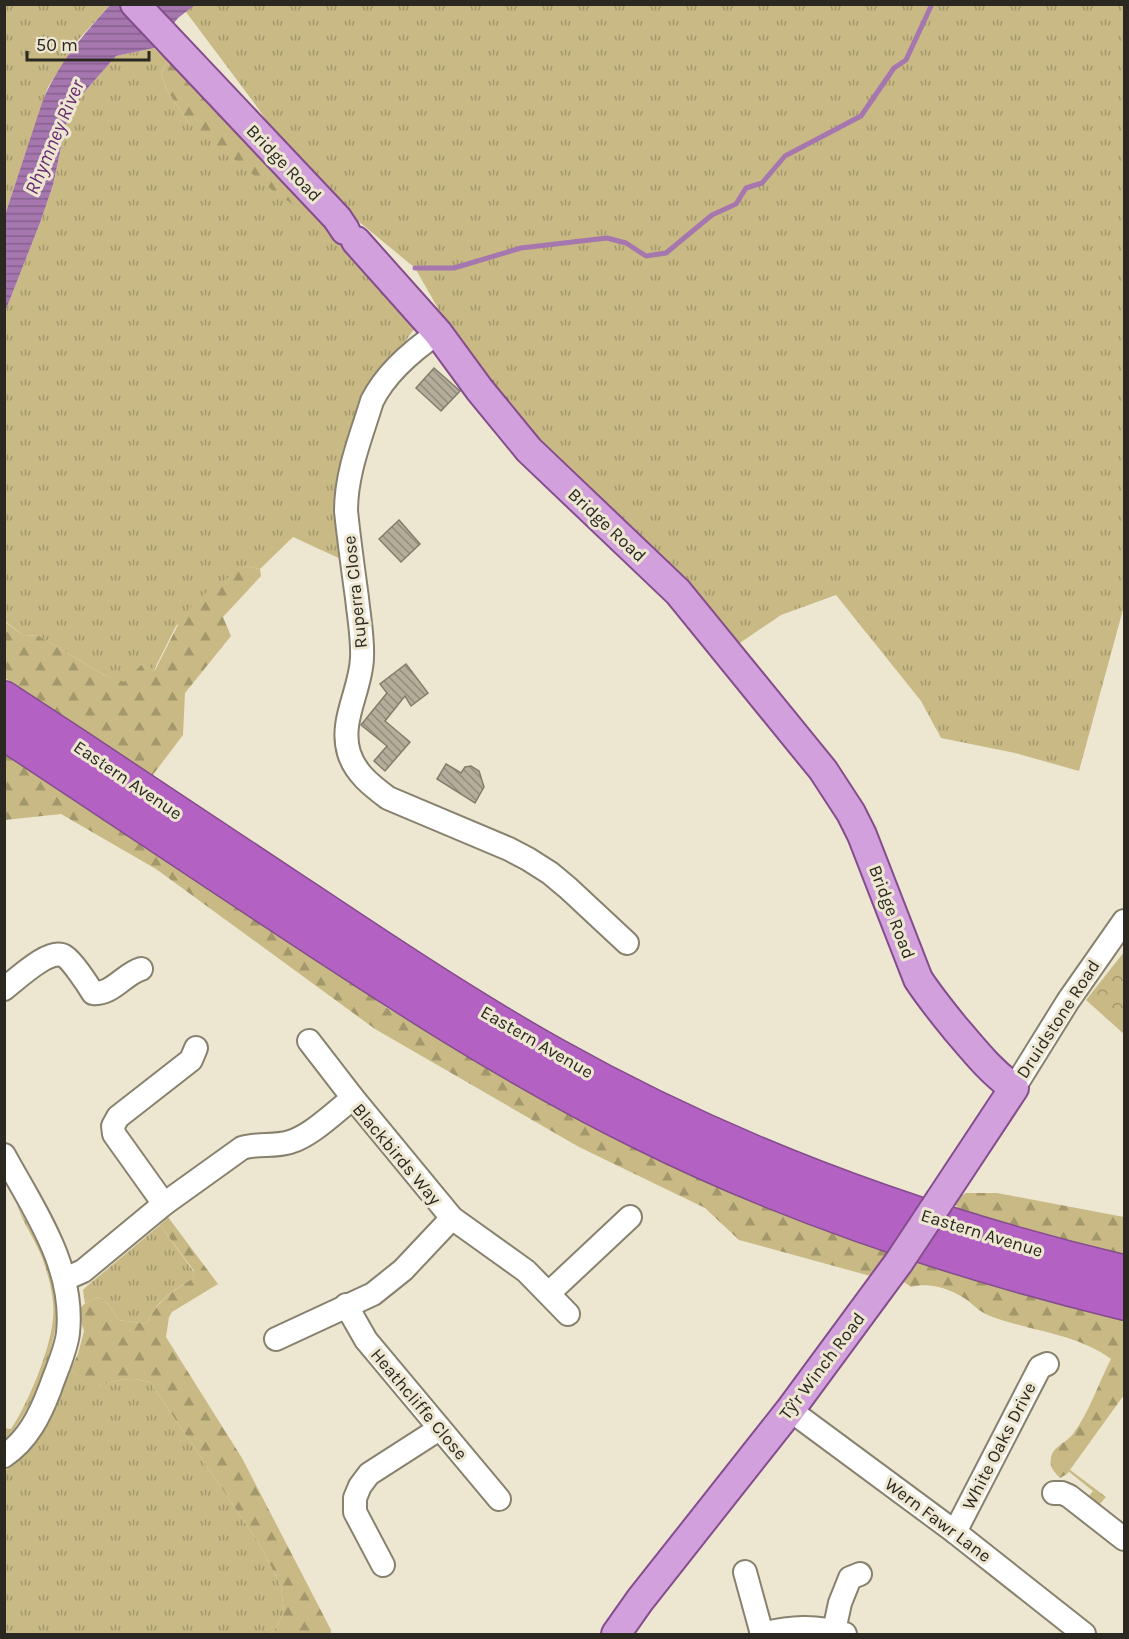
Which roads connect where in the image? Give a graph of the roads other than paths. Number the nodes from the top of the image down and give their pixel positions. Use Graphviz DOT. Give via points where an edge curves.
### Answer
graph roads {
  1 [pos="135,4"];
  2 [pos="438,333"];
  3 [pos="4,698"];
  4 [pos="4,734"];
  5 [pos="1125,921"];
  6 [pos="627,943"];
  7 [pos="141,969"];
  8 [pos="4,989"];
  9 [pos="309,1041"];
  10 [pos="196,1048"];
  11 [pos="1014,1088"];
  12 [pos="353,1098"];
  13 [pos="4,1155"];
  14 [pos="164,1204"];
  15 [pos="630,1217"];
  16 [pos="452,1218"];
  17 [pos="1125,1272"];
  18 [pos="65,1279"];
  19 [pos="549,1293"];
  20 [pos="1125,1303"];
  21 [pos="346,1305"];
  22 [pos="568,1314"];
  23 [pos="276,1340"];
  24 [pos="1047,1364"];
  25 [pos="790,1410"];
  26 [pos="439,1429"];
  27 [pos="4,1456"];
  28 [pos="1054,1494"];
  29 [pos="499,1499"];
  30 [pos="955,1532"];
  31 [pos="1125,1539"];
  32 [pos="383,1565"];
  33 [pos="745,1572"];
  34 [pos="860,1574"];
  35 [pos="839,1633"];
  36 [pos="762,1634"];
  37 [pos="616,1635"];
  38 [pos="1084,1635"];
  1 -- 2 [label="main road, Bridge Road" via="337,218"];
  2 -- 6 [label="street, Ruperra Close" via="381,384 350,473 346,511 362,660 348,721 349,754 371,785 388,798 509,849 550,873"];
  2 -- 11 [label="main road, Bridge Road" via="529,450 678,592 823,770 862,835 918,979 979,1057"];
  3 -- 17 [label="highway, Eastern Avenue" via="424,975 557,1056 629,1094 747,1149 885,1204"];
  4 -- 20 [label="highway, Eastern Avenue" via="447,1024 638,1132 744,1180 879,1232 1051,1285"];
  5 -- 11 [label="street, Druidstone Road" via="1068,1001"];
  7 -- 8 [label="street" via="107,991 93,993 64,956 55,954"];
  9 -- 12 [label="street"];
  10 -- 14 [label="street" via="191,1060 118,1117 113,1126 114,1134"];
  11 -- 25 [label="main road, Tŷ'r Winch Road, bridge" via="899,1262"];
  12 -- 14 [label="street, Blackbirds Way" via="290,1142 242,1148"];
  12 -- 16 [label="street, Blackbirds Way"];
  13 -- 18 [label="street" via="54,1245"];
  14 -- 18 [label="street, Blackbirds Way" via="83,1271"];
  15 -- 19 [label="street"];
  16 -- 19 [label="street, Blackbirds Way" via="507,1256"];
  16 -- 21 [label="street" via="387,1284"];
  18 -- 27 [label="street" via="68,1334 58,1366 34,1423"];
  19 -- 22 [label="street, Blackbirds Way"];
  21 -- 23 [label="street"];
  21 -- 26 [label="street, Heathcliffe Close" via="366,1340"];
  24 -- 30 [label="street, White Oaks Drive" via="1040,1367"];
  25 -- 30 [label="street, Wern Fawr Lane"];
  25 -- 37 [label="main road, Tŷ'r Winch Road"];
  26 -- 29 [label="street, Heathcliffe Close"];
  26 -- 32 [label="street" via="369,1474 355,1498 355,1512"];
  28 -- 31 [label="street" via="1070,1496"];
  30 -- 38 [label="street, Wern Fawr Lane"];
  33 -- 36 [label="street"];
  34 -- 35 [label="street" via="850,1578 840,1603"];
  35 -- 36 [label="street" via="798,1627"];
}
